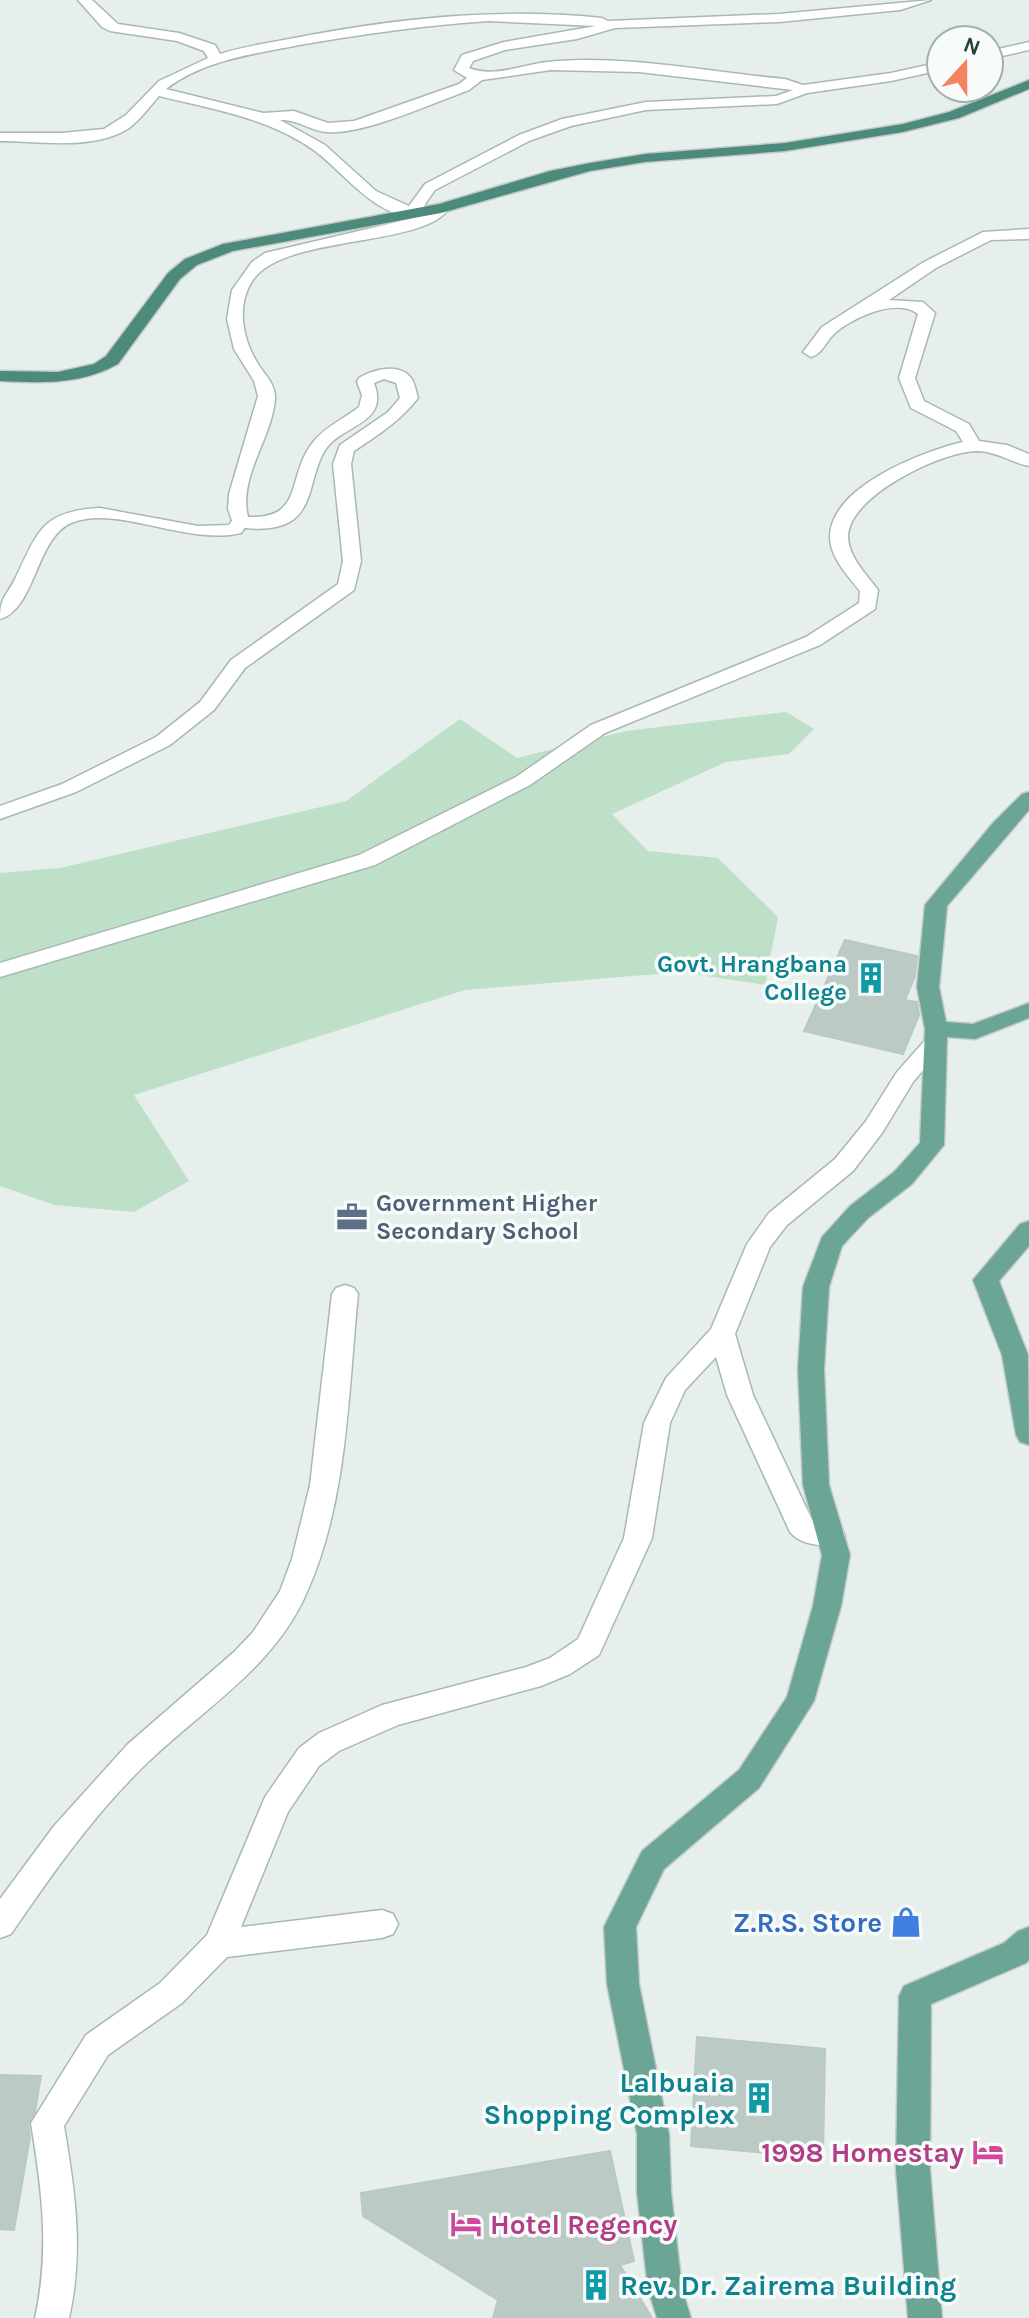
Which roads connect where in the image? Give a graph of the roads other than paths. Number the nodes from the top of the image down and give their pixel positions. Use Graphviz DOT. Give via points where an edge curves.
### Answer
graph roads {
  1 [pos="85,0"];
  2 [pos="924,0"];
  3 [pos="613,24"];
  4 [pos="1029,46"];
  5 [pos="1005,51"];
  6 [pos="216,60"];
  7 [pos="925,70"];
  8 [pos="478,76"];
  9 [pos="1029,84"];
  10 [pos="802,89"];
  11 [pos="156,91"];
  12 [pos="263,117"];
  13 [pos="0,137"];
  14 [pos="441,208"];
  15 [pos="414,212"];
  16 [pos="1029,234"];
  17 [pos="871,304"];
  18 [pos="811,352"];
  19 [pos="0,376"];
  20 [pos="974,446"];
  21 [pos="1029,461"];
  22 [pos="240,522"];
  23 [pos="0,613"];
  24 [pos="1029,797"];
  25 [pos="0,813"];
  26 [pos="0,970"];
  27 [pos="1029,1010"];
  28 [pos="936,1036"];
  29 [pos="1029,1230"];
  30 [pos="345,1294"];
  31 [pos="722,1334"];
  32 [pos="1029,1435"];
  33 [pos="831,1536"];
  34 [pos="0,1924"];
  35 [pos="382,1924"];
  36 [pos="1029,1941"];
  37 [pos="219,1944"];
  38 [pos="52,2318"];
  39 [pos="674,2318"];
  40 [pos="925,2318"];
  1 -- 6 [label="street" via="115,28 179,37 210,48"];
  2 -- 3 [label="street" via="779,18"];
  3 -- 6 [label="street" via="531,19 405,24"];
  3 -- 8 [label="street" via="595,32 488,49 462,65 468,75"];
  4 -- 5 [label="street"];
  6 -- 11 [label="street" via="180,74"];
  7 -- 10 [label="street"];
  8 -- 10 [label="street" via="602,65"];
  8 -- 12 [label="street" via="464,87 356,125 327,128 294,115"];
  9 -- 14 [label="highway" via="932,122 785,147 590,167"];
  10 -- 15 [label="street" via="777,100 646,106 567,122 430,187"];
  11 -- 12 [label="street"];
  11 -- 13 [label="street" via="136,115 115,129 77,136"];
  12 -- 15 [label="street" via="320,148 371,194"];
  14 -- 15 [label="highway"];
  14 -- 22 [label="street" via="415,223 271,256 245,276 236,300 238,332 250,365 264,380 267,400 242,478 236,513"];
  15 -- 19 [label="highway" via="267,238 204,256 168,283 103,367 61,376"];
  16 -- 17 [label="street" via="988,235"];
  17 -- 18 [label="street" via="828,330"];
  17 -- 20 [label="street" via="917,305 927,313 907,378 917,404 963,428"];
  20 -- 21 [label="street" via="1013,451"];
  20 -- 26 [label="street" via="937,452 856,502 843,517 839,537 850,567 869,590 868,605 813,641 598,729 523,781 367,860"];
  22 -- 23 [label="street" via="235,529 202,532 110,514 74,515 61,520 36,547 20,588"];
  22 -- 25 [label="street" via="273,524 293,512 319,446 367,409 370,395 365,382 388,373 404,380 409,398 394,416 346,449 342,464 352,561 347,586 238,664 207,706 163,741 69,788"];
  24 -- 28 [label="main road" via="936,905 928,987"];
  27 -- 28 [label="main road" via="975,1032"];
  28 -- 31 [label="street" via="844,1165 778,1219 759,1244"];
  28 -- 33 [label="main road" via="932,1145 831,1243 816,1287 811,1369 816,1485"];
  29 -- 32 [label="main road" via="986,1280 1015,1355"];
  30 -- 34 [label="street" via="323,1489 292,1595 267,1636 137,1754 85,1812"];
  31 -- 33 [label="street" via="740,1395 800,1524 805,1531"];
  31 -- 37 [label="street" via="675,1385 657,1423 638,1538 589,1647 531,1678 392,1714 329,1742 309,1757 276,1806"];
  33 -- 39 [label="main road" via="836,1555 827,1606 800,1701 749,1779 653,1860 620,1927 623,1984 653,2134 665,2289"];
  35 -- 37 [label="street"];
  36 -- 40 [label="main road" via="1015,1953 915,1996 913,2170"];
  37 -- 38 [label="street" via="171,1993 97,2045 47,2123 64,2227"];
}
